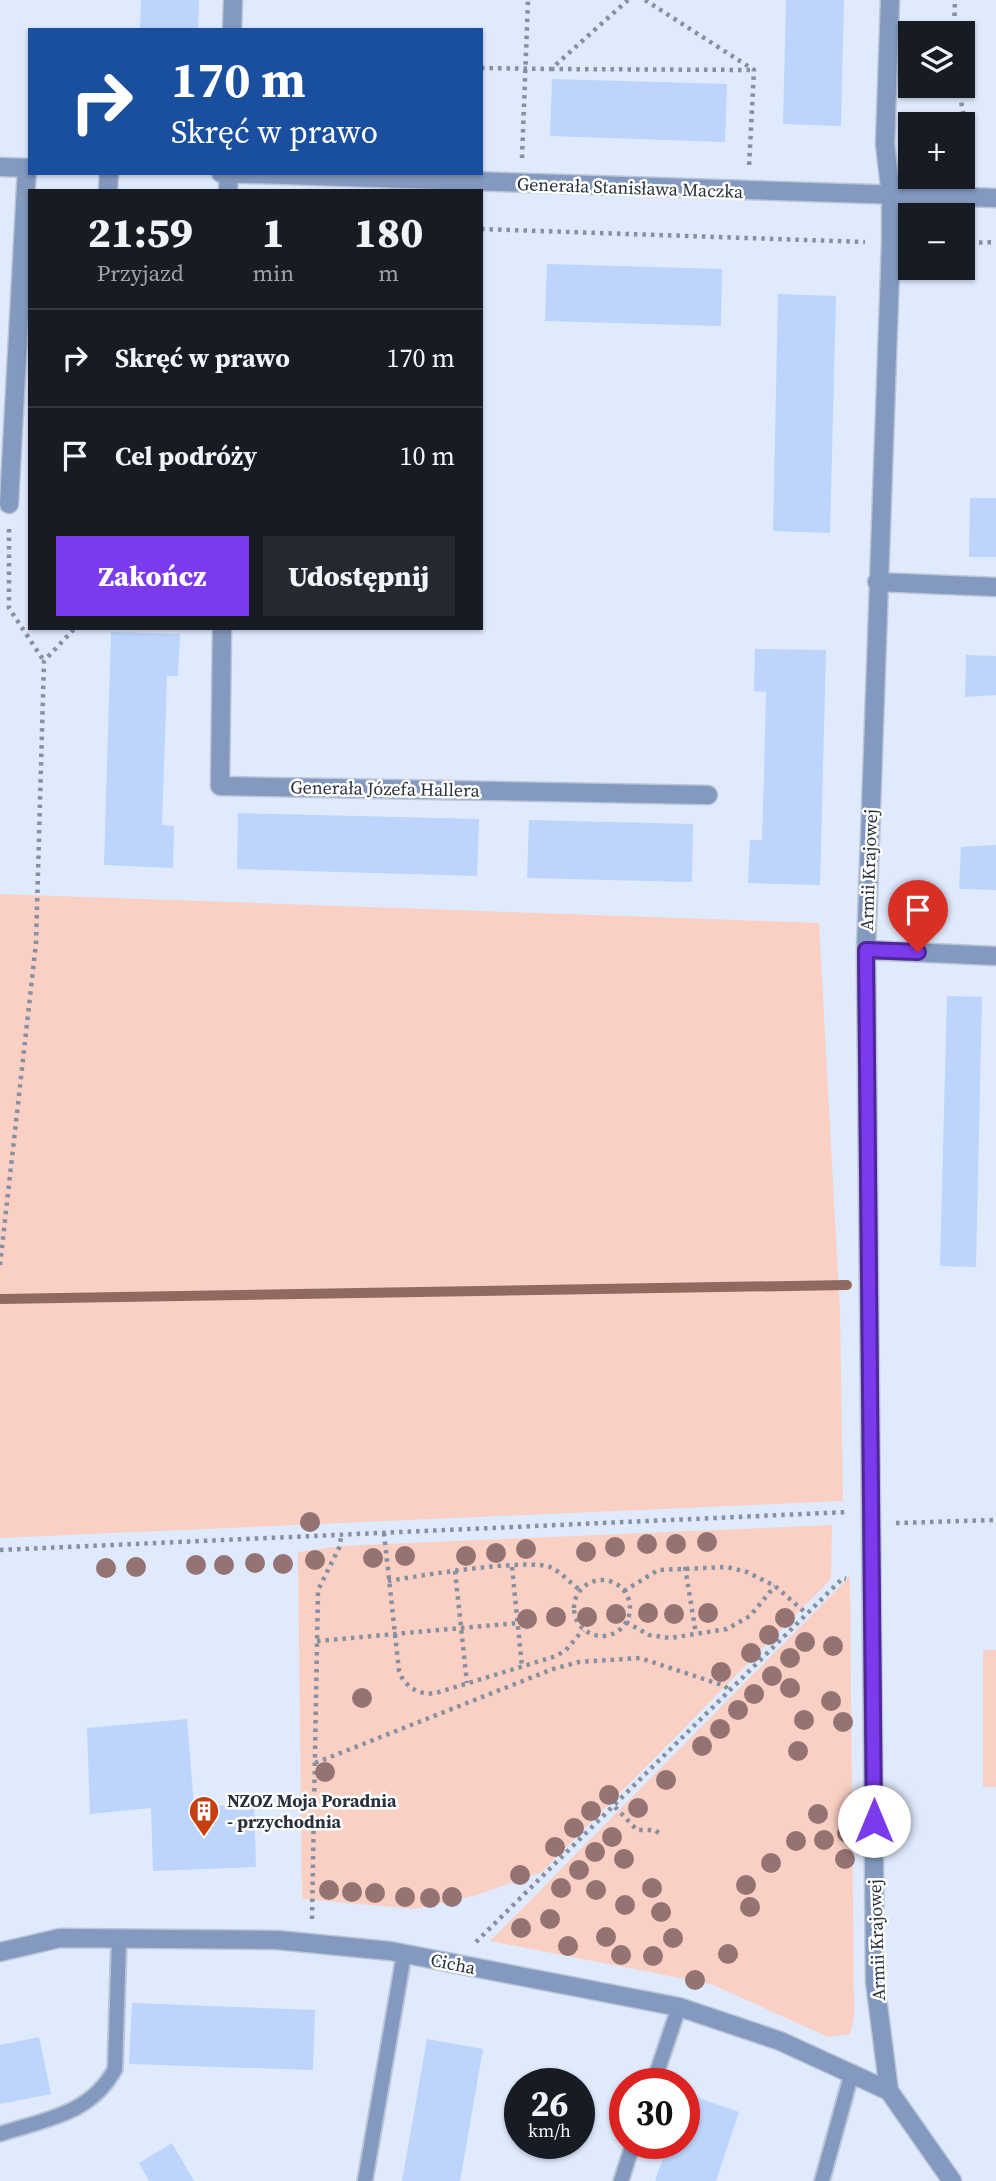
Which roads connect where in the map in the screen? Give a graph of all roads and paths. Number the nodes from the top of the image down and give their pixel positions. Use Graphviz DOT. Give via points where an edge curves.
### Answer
graph roads {
  1 [pos="233,0"];
  2 [pos="528,0"];
  3 [pos="628,0"];
  4 [pos="645,0"];
  5 [pos="890,0"];
  6 [pos="955,0"];
  7 [pos="954,21"];
  8 [pos="232,28"];
  9 [pos="483,68"];
  10 [pos="525,69"];
  11 [pos="551,69"];
  12 [pos="754,70"];
  13 [pos="522,162"];
  14 [pos="0,167"];
  15 [pos="28,168"];
  16 [pos="749,169"];
  17 [pos="287,175"];
  18 [pos="891,196"];
  19 [pos="996,198"];
  20 [pos="483,229"];
  21 [pos="996,242"];
  22 [pos="891,243"];
  23 [pos="975,243"];
  24 [pos="9,504"];
  25 [pos="877,582"];
  26 [pos="996,587"];
  27 [pos="73,630"];
  28 [pos="222,630"];
  29 [pos="44,661"];
  30 [pos="708,795"];
  31 [pos="866,950"];
  32 [pos="996,956"];
  33 [pos="0,1265"];
  34 [pos="996,1520"];
  35 [pos="899,1521"];
  36 [pos="853,1523"];
  37 [pos="384,1533"];
  38 [pos="341,1534"];
  39 [pos="0,1550"];
  40 [pos="512,1567"];
  41 [pos="685,1567"];
  42 [pos="455,1571"];
  43 [pos="388,1581"];
  44 [pos="854,1582"];
  45 [pos="775,1586"];
  46 [pos="580,1590"];
  47 [pos="624,1591"];
  48 [pos="807,1614"];
  49 [pos="626,1622"];
  50 [pos="517,1623"];
  51 [pos="461,1629"];
  52 [pos="583,1629"];
  53 [pos="394,1634"];
  54 [pos="696,1634"];
  55 [pos="317,1641"];
  56 [pos="522,1667"];
  57 [pos="467,1683"];
  58 [pos="731,1692"];
  59 [pos="315,1763"];
  60 [pos="615,1807"];
  61 [pos="661,1835"];
  62 [pos="312,1923"];
  63 [pos="119,1940"];
  64 [pos="474,1944"];
  65 [pos="0,1952"];
  66 [pos="404,1954"];
  67 [pos="679,2007"];
  68 [pos="658,2068"];
  69 [pos="852,2072"];
  70 [pos="889,2091"];
  71 [pos="0,2134"];
  72 [pos="629,2159"];
  73 [pos="365,2181"];
  74 [pos="621,2181"];
  75 [pos="822,2181"];
  76 [pos="952,2181"];
  1 -- 8 [label="street"];
  2 -- 10 [label="path"];
  3 -- 11 [label="path"];
  4 -- 12 [label="path"];
  5 -- 18 [label="street, Armii Krajowej" via="885,144"];
  6 -- 7 [label="path"];
  9 -- 10 [label="path"];
  10 -- 11 [label="path"];
  10 -- 13 [label="path"];
  11 -- 12 [label="path"];
  12 -- 16 [label="path"];
  14 -- 15 [label="street"];
  15 -- 24 [label="street"];
  17 -- 18 [label="street, Generała Stanisława Maczka"];
  18 -- 19 [label="street, Generała Stanisława Maczka"];
  18 -- 22 [label="street, Armii Krajowej"];
  20 -- 22 [label="path"];
  21 -- 23 [label="path"];
  22 -- 25 [label="street, Armii Krajowej"];
  24 -- 29 [label="path" via="9,608"];
  25 -- 26 [label="street"];
  25 -- 31 [label="street, Armii Krajowej"];
  27 -- 29 [label="path"];
  28 -- 30 [label="street, Generała Józefa Hallera" via="220,786"];
  29 -- 33 [label="path" via="36,943"];
  31 -- 32 [label="street"];
  31 -- 70 [label="street, Armii Krajowej" via="875,1982"];
  34 -- 35 [label="path"];
  36 -- 37 [label="path" via="853,1511"];
  37 -- 38 [label="path"];
  37 -- 43 [label="path"];
  38 -- 39 [label="path"];
  38 -- 55 [label="path" via="340,1546 318,1590"];
  40 -- 42 [label="path"];
  40 -- 46 [label="path" via="550,1567"];
  40 -- 50 [label="path"];
  41 -- 45 [label="path" via="727,1567"];
  41 -- 47 [label="path" via="658,1570"];
  41 -- 54 [label="path"];
  42 -- 43 [label="path"];
  42 -- 51 [label="path"];
  43 -- 53 [label="path"];
  44 -- 48 [label="path" via="843,1578"];
  45 -- 48 [label="path"];
  45 -- 54 [label="path" via="737,1625"];
  46 -- 47 [label="path" via="601,1580 612,1581"];
  46 -- 52 [label="path" via="573,1609"];
  47 -- 49 [label="path" via="631,1607"];
  48 -- 58 [label="path"];
  49 -- 52 [label="path" via="603,1637"];
  49 -- 54 [label="path" via="657,1637"];
  50 -- 51 [label="path"];
  50 -- 56 [label="path"];
  51 -- 53 [label="path"];
  51 -- 57 [label="path"];
  52 -- 56 [label="path" via="556,1656"];
  53 -- 55 [label="path"];
  53 -- 57 [label="path" via="399,1671 412,1689 428,1695"];
  55 -- 59 [label="path"];
  56 -- 57 [label="path"];
  58 -- 59 [label="path" via="725,1686 640,1658 579,1662"];
  58 -- 60 [label="path"];
  59 -- 62 [label="path"];
  60 -- 61 [label="path" via="637,1830 655,1830"];
  60 -- 64 [label="path"];
  63 -- 65 [label="street, Cicha" via="60,1937"];
  63 -- 66 [label="street, Cicha" via="277,1940"];
  63 -- 71 [label="lane" via="116,2070 107,2085 96,2098 74,2109"];
  66 -- 67 [label="street, Cicha"];
  66 -- 73 [label="lane"];
  67 -- 68 [label="lane"];
  67 -- 69 [label="street, Cicha" via="780,2041"];
  69 -- 70 [label="street, Cicha"];
  69 -- 75 [label="lane"];
  70 -- 76 [label="street, Armii Krajowej"];
  72 -- 74 [label="lane"];
}
